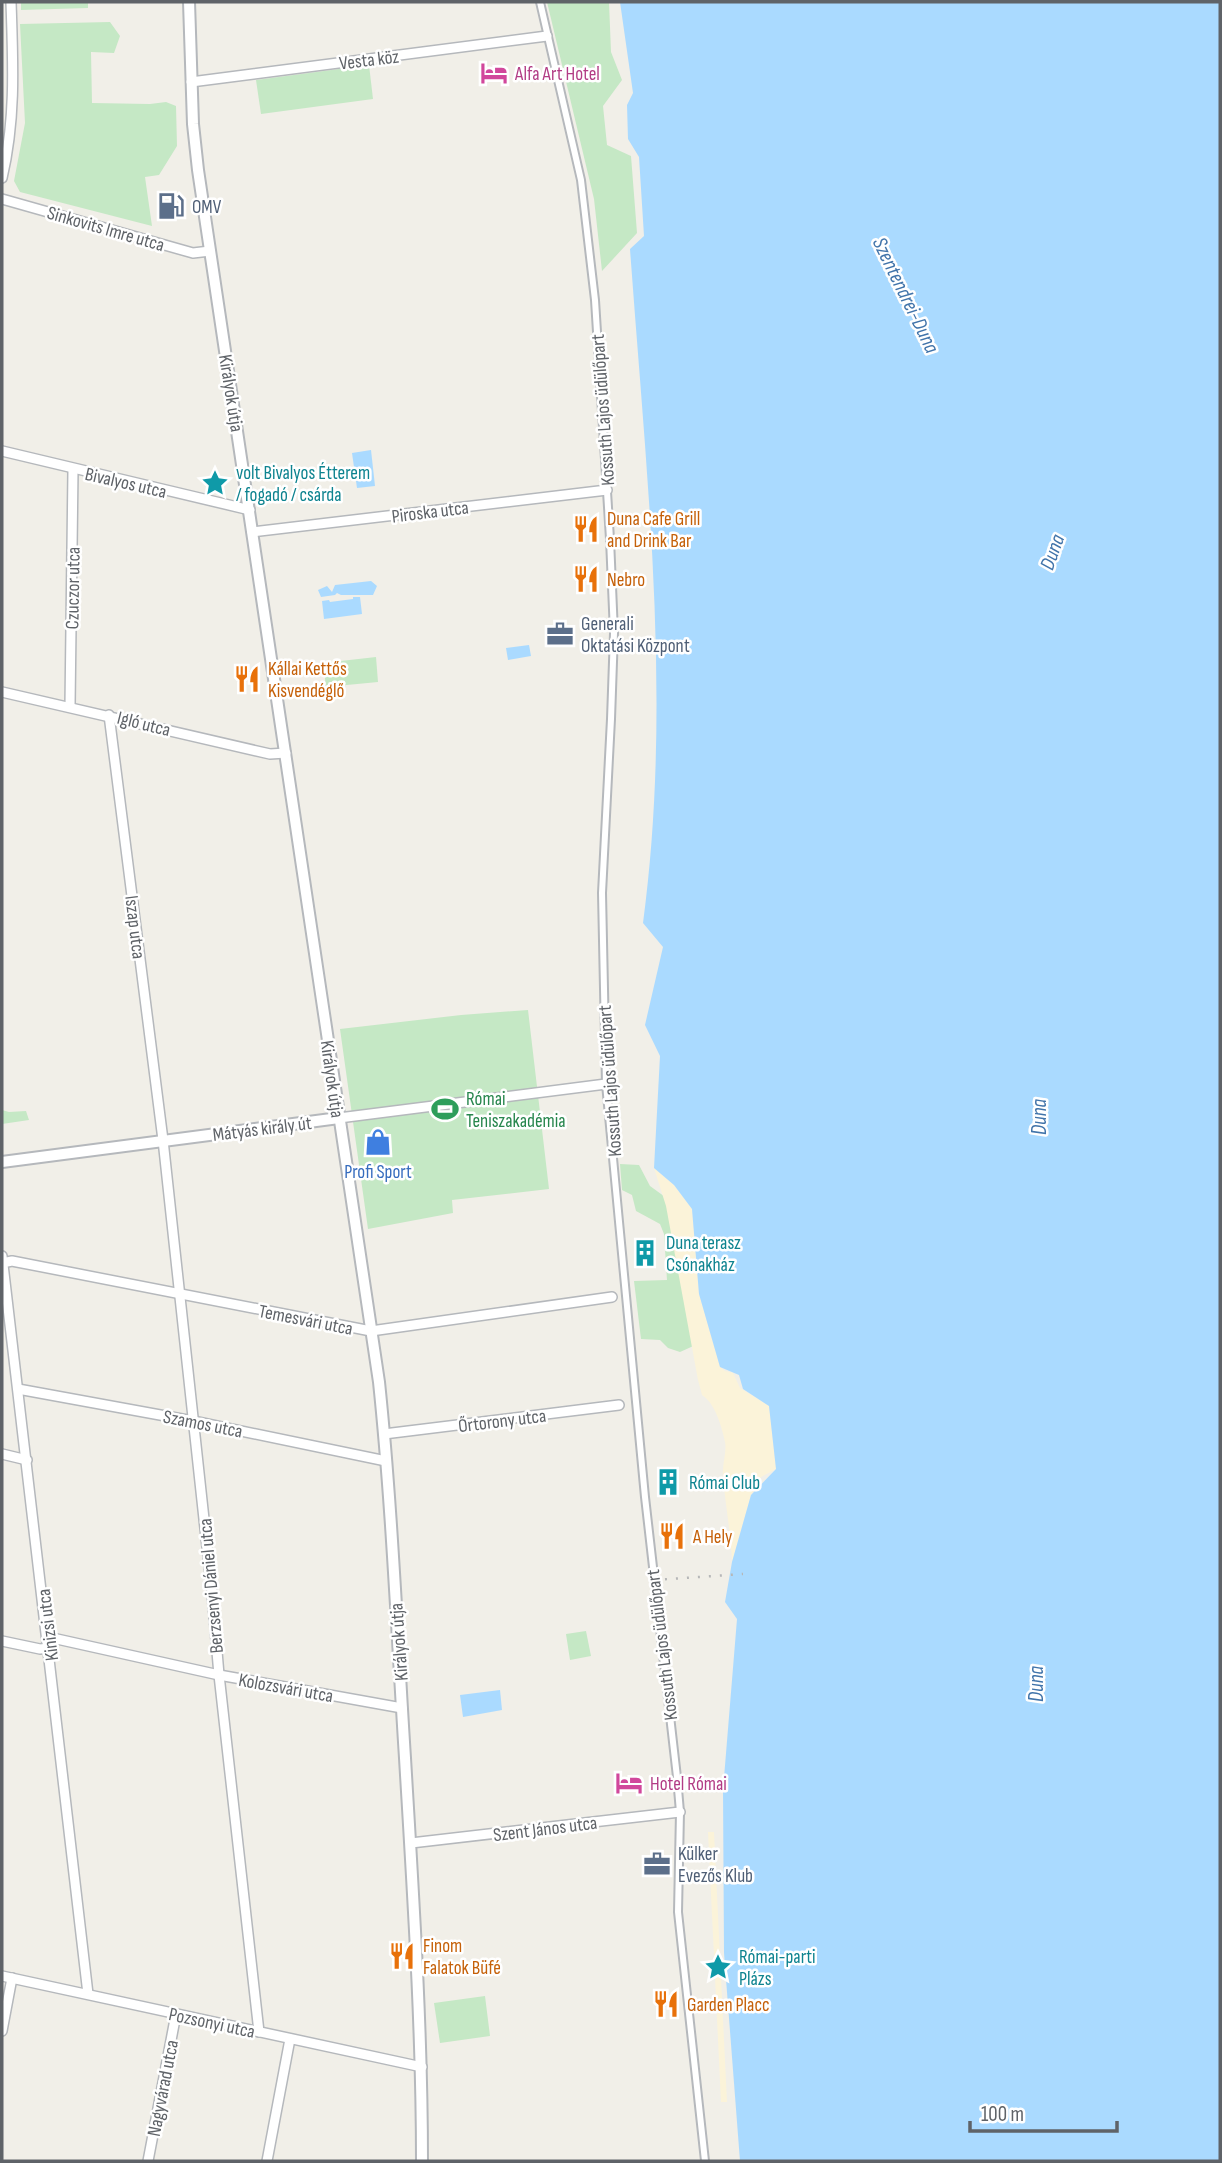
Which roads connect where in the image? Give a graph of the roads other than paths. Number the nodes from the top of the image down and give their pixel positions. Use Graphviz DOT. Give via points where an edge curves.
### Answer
graph roads {
  1 [pos="11,2"];
  2 [pos="189,2"];
  3 [pos="540,2"];
  4 [pos="547,36"];
  5 [pos="191,82"];
  6 [pos="2,178"];
  7 [pos="2,199"];
  8 [pos="210,251"];
  9 [pos="2,451"];
  10 [pos="73,470"];
  11 [pos="607,490"];
  12 [pos="250,510"];
  13 [pos="253,532"];
  14 [pos="2,692"];
  15 [pos="70,706"];
  16 [pos="109,715"];
  17 [pos="286,753"];
  18 [pos="606,1084"];
  19 [pos="339,1118"];
  20 [pos="163,1140"];
  21 [pos="2,1162"];
  22 [pos="2,1260"];
  23 [pos="179,1294"];
  24 [pos="612,1297"];
  25 [pos="371,1331"];
  26 [pos="18,1389"];
  27 [pos="619,1405"];
  28 [pos="193,1421"];
  29 [pos="384,1434"];
  30 [pos="2,1454"];
  31 [pos="27,1460"];
  32 [pos="386,1461"];
  33 [pos="48,1637"];
  34 [pos="2,1640"];
  35 [pos="49,1648"];
  36 [pos="219,1675"];
  37 [pos="402,1707"];
  38 [pos="680,1812"];
  39 [pos="411,1843"];
  40 [pos="2,1976"];
  41 [pos="12,1978"];
  42 [pos="88,1994"];
  43 [pos="176,2014"];
  44 [pos="2,2031"];
  45 [pos="259,2032"];
  46 [pos="290,2039"];
  47 [pos="422,2067"];
  48 [pos="148,2161"];
  49 [pos="267,2161"];
  50 [pos="422,2161"];
  51 [pos="705,2161"];
  1 -- 6 [label="street" via="14,97"];
  2 -- 5 [label="street, Királyok útja"];
  3 -- 4 [label="street, Kossuth Lajos üdülőpart"];
  4 -- 5 [label="street, Vesta köz"];
  4 -- 11 [label="street, Kossuth Lajos üdülőpart" via="587,218"];
  5 -- 8 [label="street, Királyok útja"];
  7 -- 8 [label="street, Sinkovits Imre utca" via="193,253"];
  8 -- 12 [label="street, Királyok útja"];
  9 -- 10 [label="street, Bivalyos utca"];
  10 -- 12 [label="street, Bivalyos utca"];
  10 -- 15 [label="street, Czuczor utca"];
  11 -- 13 [label="street, Piroska utca"];
  11 -- 18 [label="street, Kossuth Lajos üdülőpart" via="614,633 602,893"];
  12 -- 13 [label="street, Királyok útja"];
  13 -- 17 [label="street, Királyok útja"];
  14 -- 15 [label="street, Igló utca"];
  15 -- 16 [label="street, Igló utca"];
  16 -- 17 [label="street, Igló utca" via="270,754"];
  16 -- 20 [label="street, Iszap utca"];
  17 -- 19 [label="street, Királyok útja"];
  18 -- 19 [label="street, Mátyás király út"];
  18 -- 38 [label="street, Kossuth Lajos üdülőpart"];
  19 -- 20 [label="street, Mátyás király út"];
  19 -- 25 [label="street, Királyok útja"];
  20 -- 21 [label="street, Mátyás király út"];
  20 -- 23 [label="street, Berzsenyi Dániel utca"];
  22 -- 23 [label="street, Temesvári utca"];
  22 -- 26 [label="street, Kinizsi utca"];
  23 -- 25 [label="street, Temesvári utca"];
  23 -- 28 [label="street, Berzsenyi Dániel utca"];
  24 -- 25 [label="street, Temesvári utca"];
  25 -- 29 [label="street, Királyok útja"];
  26 -- 28 [label="street, Szamos utca"];
  26 -- 31 [label="street, Kinizsi utca"];
  27 -- 29 [label="street, Őrtorony utca"];
  28 -- 32 [label="street, Szamos utca"];
  28 -- 36 [label="street, Berzsenyi Dániel utca"];
  29 -- 32 [label="street, Királyok útja"];
  30 -- 31 [label="street"];
  31 -- 33 [label="street, Kinizsi utca"];
  32 -- 37 [label="street, Királyok útja"];
  33 -- 35 [label="street, Kinizsi utca"];
  33 -- 36 [label="street, Kolozsvári utca"];
  34 -- 35 [label="street"];
  35 -- 42 [label="street, Kinizsi utca"];
  36 -- 37 [label="street, Kolozsvári utca"];
  36 -- 45 [label="street, Berzsenyi Dániel utca"];
  37 -- 39 [label="street, Királyok útja"];
  38 -- 39 [label="street, Szent János utca"];
  38 -- 51 [label="street, Kossuth Lajos üdülőpart" via="678,1912"];
  39 -- 47 [label="street, Királyok útja"];
  40 -- 41 [label="street, Pozsonyi utca"];
  41 -- 42 [label="street, Pozsonyi utca"];
  41 -- 44 [label="street"];
  42 -- 43 [label="street, Pozsonyi utca"];
  43 -- 45 [label="street, Pozsonyi utca"];
  43 -- 48 [label="street, Nagyvárad utca"];
  45 -- 46 [label="street, Pozsonyi utca"];
  46 -- 47 [label="street, Pozsonyi utca"];
  46 -- 49 [label="street"];
  47 -- 50 [label="street, Királyok útja"];
}
